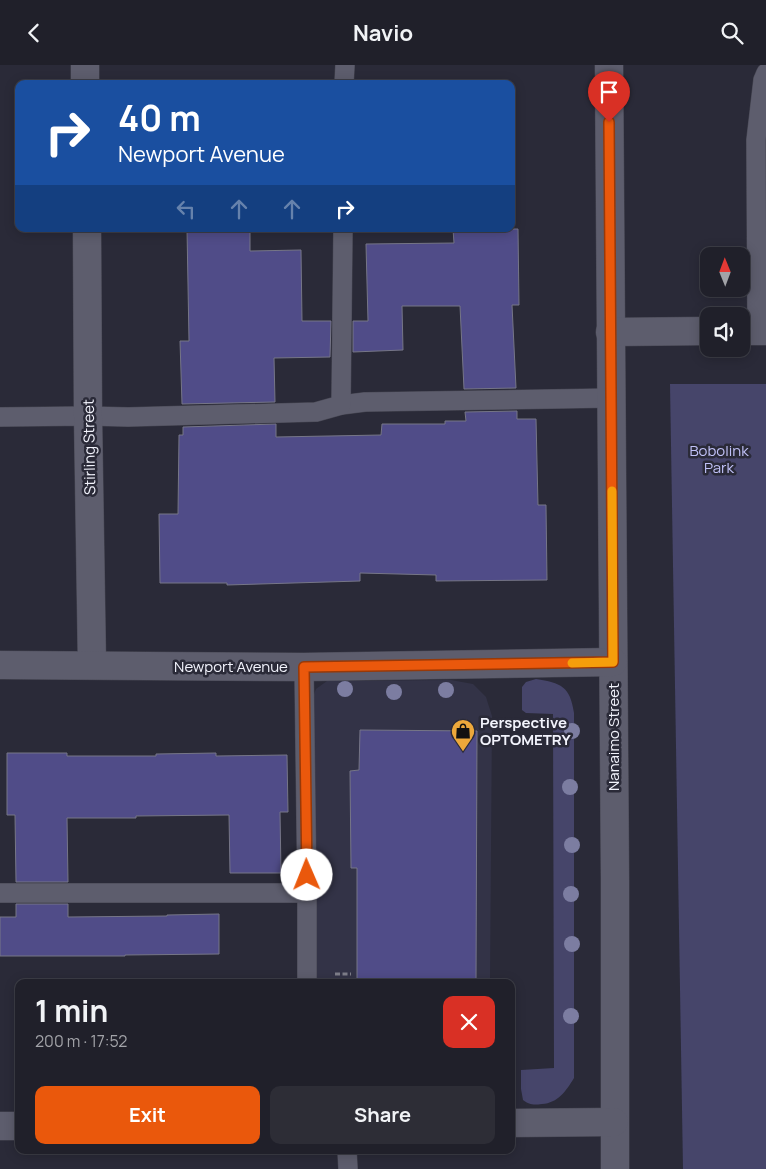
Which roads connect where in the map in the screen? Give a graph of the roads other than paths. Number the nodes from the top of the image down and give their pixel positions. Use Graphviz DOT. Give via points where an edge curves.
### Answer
graph roads {
  1 [pos="85,65"];
  2 [pos="345,65"];
  3 [pos="609,65"];
  4 [pos="766,73"];
  5 [pos="86,80"];
  6 [pos="344,80"];
  7 [pos="87,232"];
  8 [pos="343,232"];
  9 [pos="700,331"];
  10 [pos="755,331"];
  11 [pos="610,332"];
  12 [pos="611,398"];
  13 [pos="341,405"];
  14 [pos="88,416"];
  15 [pos="0,417"];
  16 [pos="613,662"];
  17 [pos="0,665"];
  18 [pos="92,665"];
  19 [pos="304,667"];
  20 [pos="0,893"];
  21 [pos="307,893"];
  22 [pos="307,979"];
  23 [pos="614,1122"];
  24 [pos="515,1123"];
  25 [pos="0,1126"];
  26 [pos="15,1126"];
  27 [pos="347,1154"];
  28 [pos="348,1169"];
  29 [pos="615,1169"];
  1 -- 5 [label="street"];
  2 -- 6 [label="lane"];
  3 -- 11 [label="street, Nanaimo Street"];
  4 -- 10 [label="lane" via="756,140"];
  7 -- 14 [label="street, Stirling Street"];
  8 -- 13 [label="lane"];
  9 -- 11 [label="street"];
  11 -- 12 [label="street, Nanaimo Street"];
  12 -- 13 [label="lane"];
  12 -- 16 [label="street, Nanaimo Street"];
  13 -- 14 [label="lane" via="316,413"];
  14 -- 15 [label="lane"];
  14 -- 18 [label="street, Stirling Street"];
  16 -- 19 [label="street, Newport Avenue"];
  16 -- 23 [label="street, Nanaimo Street"];
  17 -- 18 [label="street, Newport Avenue"];
  18 -- 19 [label="street, Newport Avenue"];
  19 -- 21 [label="lane"];
  20 -- 21 [label="lane"];
  21 -- 22 [label="lane"];
  23 -- 24 [label="street"];
  23 -- 29 [label="street, Nanaimo Street"];
  25 -- 26 [label="street"];
  27 -- 28 [label="lane"];
}
